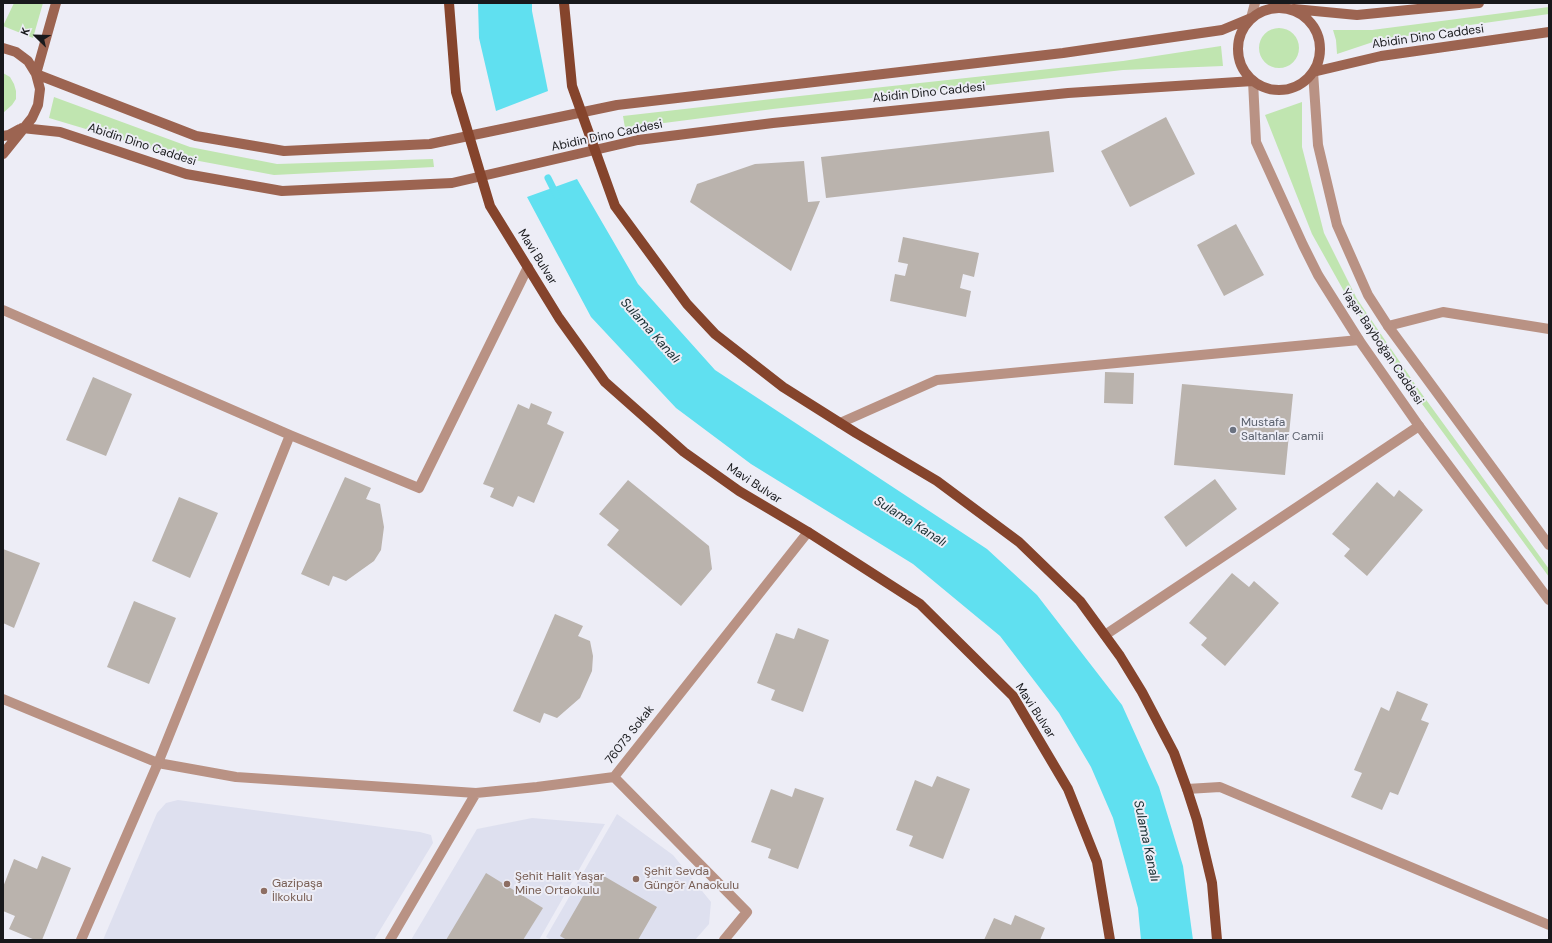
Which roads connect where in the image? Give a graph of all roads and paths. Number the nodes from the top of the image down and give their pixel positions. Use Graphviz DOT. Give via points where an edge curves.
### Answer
graph roads {
  1 [pos="56,3"];
  2 [pos="449,3"];
  3 [pos="564,3"];
  4 [pos="1255,3"];
  5 [pos="1479,3"];
  6 [pos="1289,6"];
  7 [pos="1251,18"];
  8 [pos="1549,32"];
  9 [pos="3,48"];
  10 [pos="1313,72"];
  11 [pos="36,74"];
  12 [pos="1253,81"];
  13 [pos="582,112"];
  14 [pos="22,128"];
  15 [pos="3,136"];
  16 [pos="469,136"];
  17 [pos="596,150"];
  18 [pos="3,154"];
  19 [pos="481,176"];
  20 [pos="528,267"];
  21 [pos="3,310"];
  22 [pos="1388,326"];
  23 [pos="1549,330"];
  24 [pos="1359,340"];
  25 [pos="840,423"];
  26 [pos="1419,426"];
  27 [pos="290,435"];
  28 [pos="808,532"];
  29 [pos="1549,545"];
  30 [pos="1549,600"];
  31 [pos="1105,635"];
  32 [pos="3,699"];
  33 [pos="158,763"];
  34 [pos="614,777"];
  35 [pos="1187,789"];
  36 [pos="476,793"];
  37 [pos="1549,924"];
  38 [pos="81,940"];
  39 [pos="390,940"];
  40 [pos="724,940"];
  41 [pos="1110,940"];
  42 [pos="1217,940"];
  1 -- 11 [label="main road"];
  2 -- 16 [label="main road, Mavi Bulvar" via="456,92"];
  3 -- 13 [label="main road" via="572,86"];
  4 -- 7 [label="street"];
  5 -- 6 [label="main road" via="1357,15"];
  6 -- 7 [label="main road" via="1262,11"];
  6 -- 10 [label="main road" via="1311,23 1318,34 1320,47"];
  7 -- 12 [label="main road" via="1242,30 1238,43 1238,57 1243,70"];
  7 -- 13 [label="main road, Abidin Dino Caddesi" via="1222,30 1063,53 632,103"];
  8 -- 10 [label="main road, Abidin Dino Caddesi" via="1381,56"];
  9 -- 11 [label="main road" via="16,52 28,61"];
  10 -- 12 [label="main road" via="1304,82 1292,88 1279,90 1265,88"];
  10 -- 22 [label="street, Yaşar Bayboğan Caddesi" via="1318,145 1337,225 1368,294"];
  11 -- 14 [label="main road" via="40,89 38,104 32,118"];
  11 -- 16 [label="main road, Abidin Dino Caddesi" via="196,136 284,151 430,144"];
  12 -- 17 [label="main road, Abidin Dino Caddesi" via="1068,93 773,123 638,140"];
  12 -- 24 [label="street, Yaşar Bayboğan Caddesi" via="1256,142 1303,245 1330,295"];
  13 -- 16 [label="main road, Abidin Dino Caddesi"];
  13 -- 17 [label="main road"];
  14 -- 15 [label="main road"];
  14 -- 18 [label="main road"];
  14 -- 19 [label="main road, Abidin Dino Caddesi" via="60,132 186,174 282,191 452,183"];
  16 -- 19 [label="main road, Mavi Bulvar"];
  17 -- 19 [label="main road, Abidin Dino Caddesi"];
  17 -- 25 [label="main road" via="615,206 686,304 721,338 783,386"];
  19 -- 20 [label="main road, Mavi Bulvar" via="490,206"];
  20 -- 27 [label="street" via="419,488"];
  20 -- 28 [label="main road, Mavi Bulvar" via="559,318 605,382 684,452 739,491"];
  21 -- 27 [label="street"];
  22 -- 23 [label="street" via="1442,312"];
  22 -- 29 [label="street, Yaşar Bayboğan Caddesi"];
  24 -- 25 [label="street" via="937,380"];
  24 -- 26 [label="street, Yaşar Bayboğan Caddesi"];
  25 -- 31 [label="main road" via="937,481 1019,542 1080,601"];
  26 -- 30 [label="street, Yaşar Bayboğan Caddesi"];
  26 -- 31 [label="street"];
  27 -- 33 [label="street"];
  28 -- 34 [label="street, 76073 Sokak"];
  28 -- 41 [label="main road, Mavi Bulvar" via="920,604 1013,696 1071,796 1097,862"];
  31 -- 35 [label="main road" via="1153,712 1174,753"];
  32 -- 33 [label="street"];
  33 -- 36 [label="street" via="236,777"];
  33 -- 38 [label="street"];
  34 -- 36 [label="street"];
  34 -- 40 [label="street, 76073 Sokak" via="747,912"];
  35 -- 37 [label="street" via="1220,787"];
  35 -- 42 [label="main road" via="1212,883"];
  36 -- 39 [label="street"];
}
